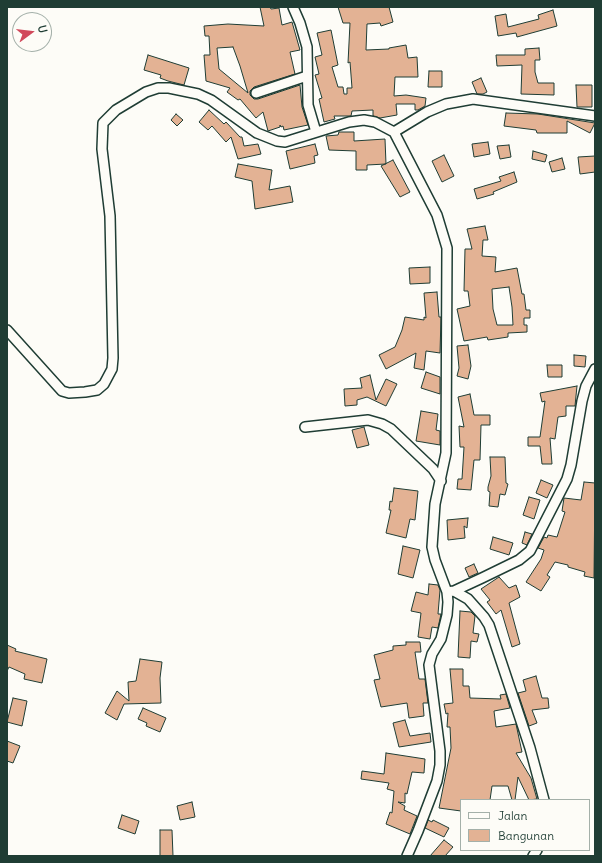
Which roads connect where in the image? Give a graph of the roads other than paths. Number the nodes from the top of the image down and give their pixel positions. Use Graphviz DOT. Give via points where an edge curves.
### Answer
graph roads {
  1 [pos="293,7"];
  2 [pos="307,76"];
  3 [pos="256,93"];
  4 [pos="595,116"];
  5 [pos="316,132"];
  6 [pos="394,132"];
  7 [pos="7,330"];
  8 [pos="595,369"];
  9 [pos="305,427"];
  10 [pos="441,481"];
  11 [pos="450,591"];
  12 [pos="544,799"];
  13 [pos="407,856"];
  1 -- 2 [label="street" via="307,47"];
  2 -- 3 [label="street"];
  2 -- 5 [label="street" via="308,110"];
  4 -- 6 [label="street" via="473,99 456,101 433,109"];
  5 -- 6 [label="street" via="364,120 375,122"];
  5 -- 7 [label="street" via="285,142 267,139 204,96 169,88 146,92 116,110 103,123 102,134 110,216 112,369 104,384 97,390 76,393 62,391"];
  6 -- 10 [label="street" via="437,215 446,248 446,453"];
  8 -- 11 [label="street" via="582,401 572,465 567,479 530,551 519,560"];
  9 -- 10 [label="street" via="368,420 382,424 391,429 433,469"];
  10 -- 11 [label="street" via="433,521 432,547 435,560"];
  11 -- 12 [label="street" via="468,599 489,625 530,748"];
  11 -- 13 [label="street" via="441,639 429,665 440,765 437,781"];
}
